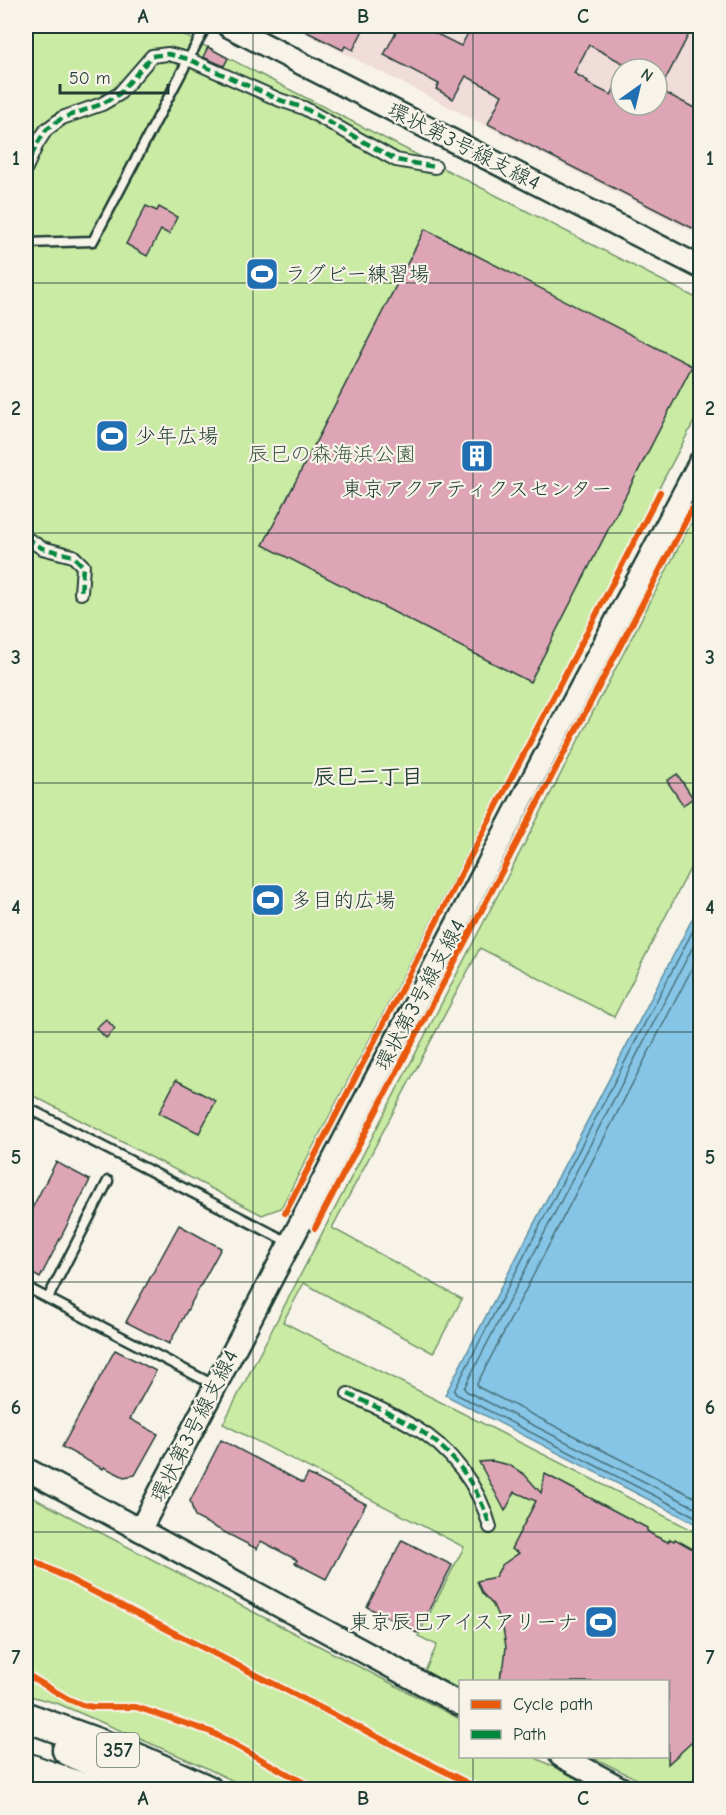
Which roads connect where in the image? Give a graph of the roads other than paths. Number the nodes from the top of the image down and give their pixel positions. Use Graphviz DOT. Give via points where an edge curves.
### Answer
graph roads {
  1 [pos="206,26"];
  2 [pos="228,26"];
  3 [pos="188,59"];
  4 [pos="435,167"];
  5 [pos="26,168"];
  6 [pos="26,243"];
  7 [pos="700,267"];
  8 [pos="700,462"];
  9 [pos="26,538"];
  10 [pos="81,593"];
  11 [pos="26,1107"];
  12 [pos="108,1181"];
  13 [pos="290,1243"];
  14 [pos="26,1287"];
  15 [pos="48,1298"];
  16 [pos="215,1385"];
  17 [pos="348,1394"];
  18 [pos="26,1469"];
  19 [pos="490,1527"];
  20 [pos="140,1530"];
  21 [pos="459,1703"];
  22 [pos="26,1717"];
  23 [pos="26,1732"];
  24 [pos="565,1758"];
  25 [pos="29,1770"];
  26 [pos="87,1790"];
  27 [pos="152,1790"];
  28 [pos="208,1790"];
  29 [pos="624,1790"];
  1 -- 3 [label="lane"];
  2 -- 7 [label="street, 環状第3号線支線4"];
  3 -- 4 [label="street" via="304,108 396,160"];
  3 -- 5 [label="street" via="168,54 152,57 119,93 102,104 62,118 46,130"];
  3 -- 6 [label="lane" via="93,241"];
  8 -- 13 [label="street, 環状第3号線支線4"];
  9 -- 10 [label="street" via="42,548 73,556 83,566"];
  11 -- 13 [label="lane"];
  12 -- 15 [label="lane"];
  13 -- 16 [label="street, 環状第3号線支線4"];
  14 -- 15 [label="lane"];
  15 -- 16 [label="lane"];
  16 -- 20 [label="street, 環状第3号線支線4"];
  17 -- 19 [label="street" via="416,1427 444,1449 478,1493"];
  18 -- 20 [label="street"];
  20 -- 21 [label="street"];
  22 -- 28 [label="highway, 357" via="128,1754"];
  23 -- 27 [label="highway, 357"];
  24 -- 29 [label="street"];
  25 -- 26 [label="highway"];
}
